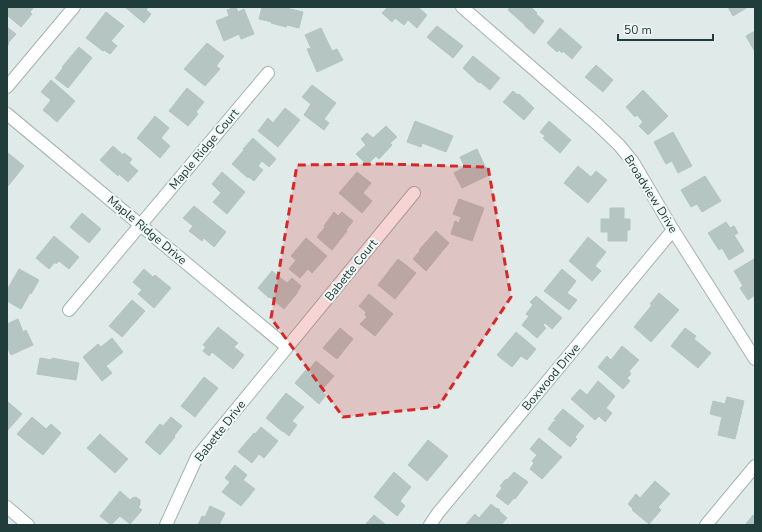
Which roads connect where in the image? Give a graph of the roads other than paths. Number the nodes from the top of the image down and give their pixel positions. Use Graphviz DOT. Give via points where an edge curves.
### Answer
graph roads {
  1 [pos="74,7"];
  2 [pos="462,7"];
  3 [pos="268,73"];
  4 [pos="7,88"];
  5 [pos="7,114"];
  6 [pos="414,193"];
  7 [pos="141,225"];
  8 [pos="673,230"];
  9 [pos="69,310"];
  10 [pos="288,347"];
  11 [pos="755,360"];
  12 [pos="755,466"];
  13 [pos="7,507"];
  14 [pos="28,525"];
  15 [pos="166,525"];
  16 [pos="430,525"];
  17 [pos="706,525"];
  1 -- 4 [label="street"];
  2 -- 8 [label="street, Broadview Drive" via="619,145 636,167"];
  3 -- 7 [label="street, Maple Ridge Court"];
  5 -- 7 [label="street, Maple Ridge Drive"];
  6 -- 10 [label="street, Babette Court"];
  7 -- 9 [label="street, Maple Ridge Court"];
  7 -- 10 [label="street, Maple Ridge Drive"];
  8 -- 11 [label="street, Broadview Drive"];
  8 -- 16 [label="street, Boxwood Drive"];
  10 -- 15 [label="street, Babette Drive" via="197,457"];
  12 -- 17 [label="street"];
  13 -- 14 [label="street"];
}
